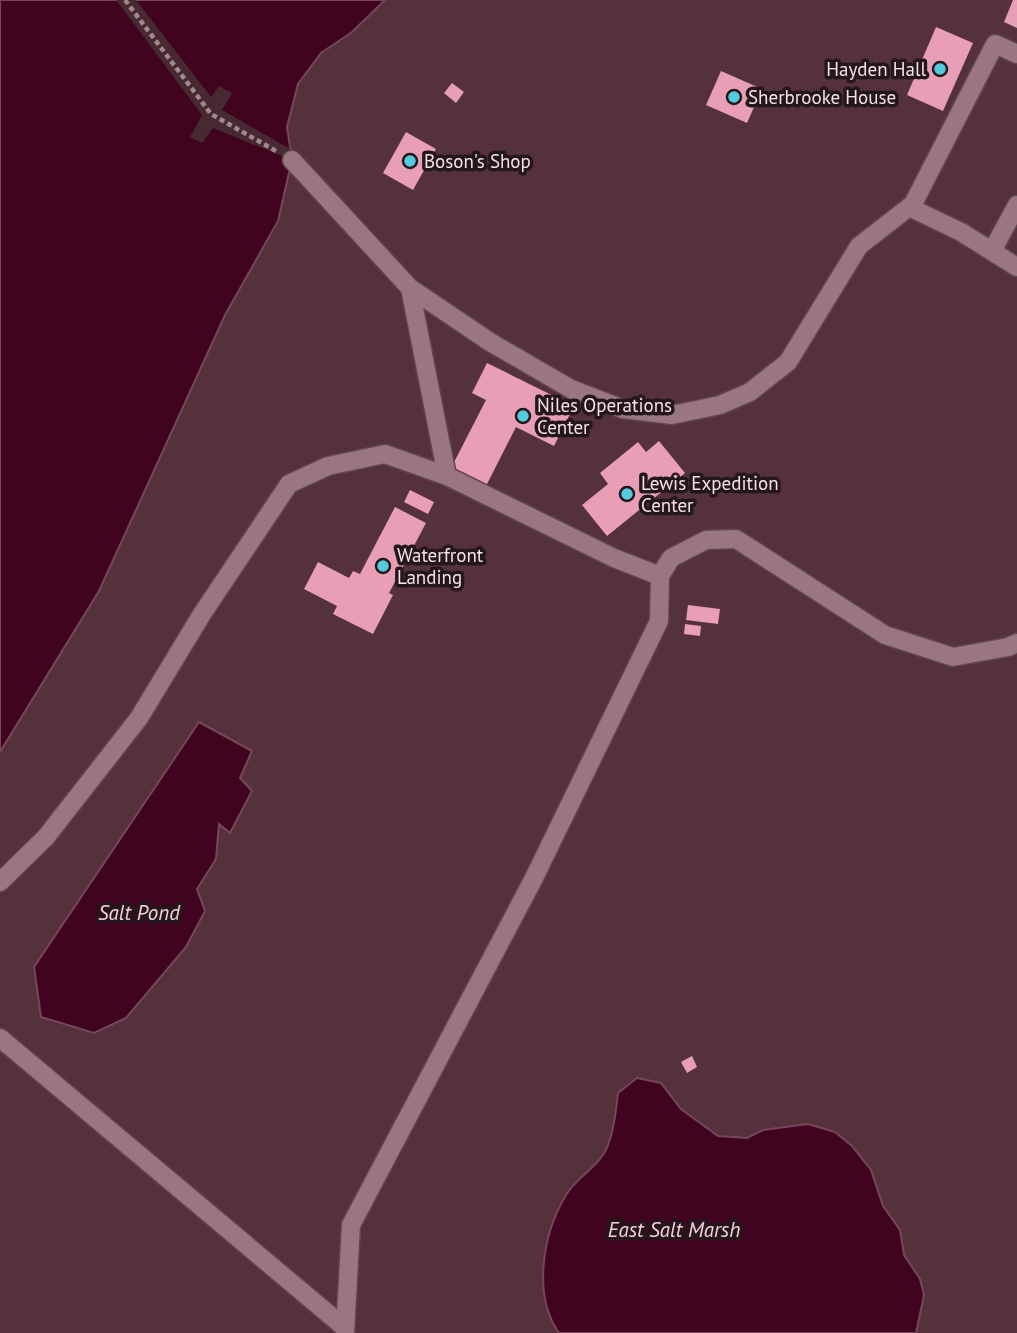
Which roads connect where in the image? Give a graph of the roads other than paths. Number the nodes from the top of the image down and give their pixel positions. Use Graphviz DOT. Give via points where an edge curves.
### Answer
graph roads {
  1 [pos="1017,54"];
  2 [pos="292,160"];
  3 [pos="1017,205"];
  4 [pos="909,207"];
  5 [pos="992,251"];
  6 [pos="1017,267"];
  7 [pos="410,288"];
  8 [pos="447,476"];
  9 [pos="660,576"];
  10 [pos="1017,643"];
  11 [pos="0,882"];
  12 [pos="0,1038"];
  13 [pos="344,1330"];
  1 -- 4 [label="lane" via="995,44"];
  2 -- 7 [label="lane"];
  3 -- 5 [label="lane"];
  4 -- 5 [label="lane"];
  4 -- 7 [label="lane" via="859,246 788,362 750,392 720,405 672,415 623,409 571,388 490,342"];
  5 -- 6 [label="lane"];
  7 -- 8 [label="lane"];
  8 -- 9 [label="lane"];
  8 -- 11 [label="lane" via="385,454 328,466 289,484 139,718 46,837"];
  9 -- 10 [label="lane" via="671,558 706,540 736,539 885,635 953,657"];
  9 -- 13 [label="lane" via="659,621 534,878 351,1226"];
  12 -- 13 [label="lane"];
}
